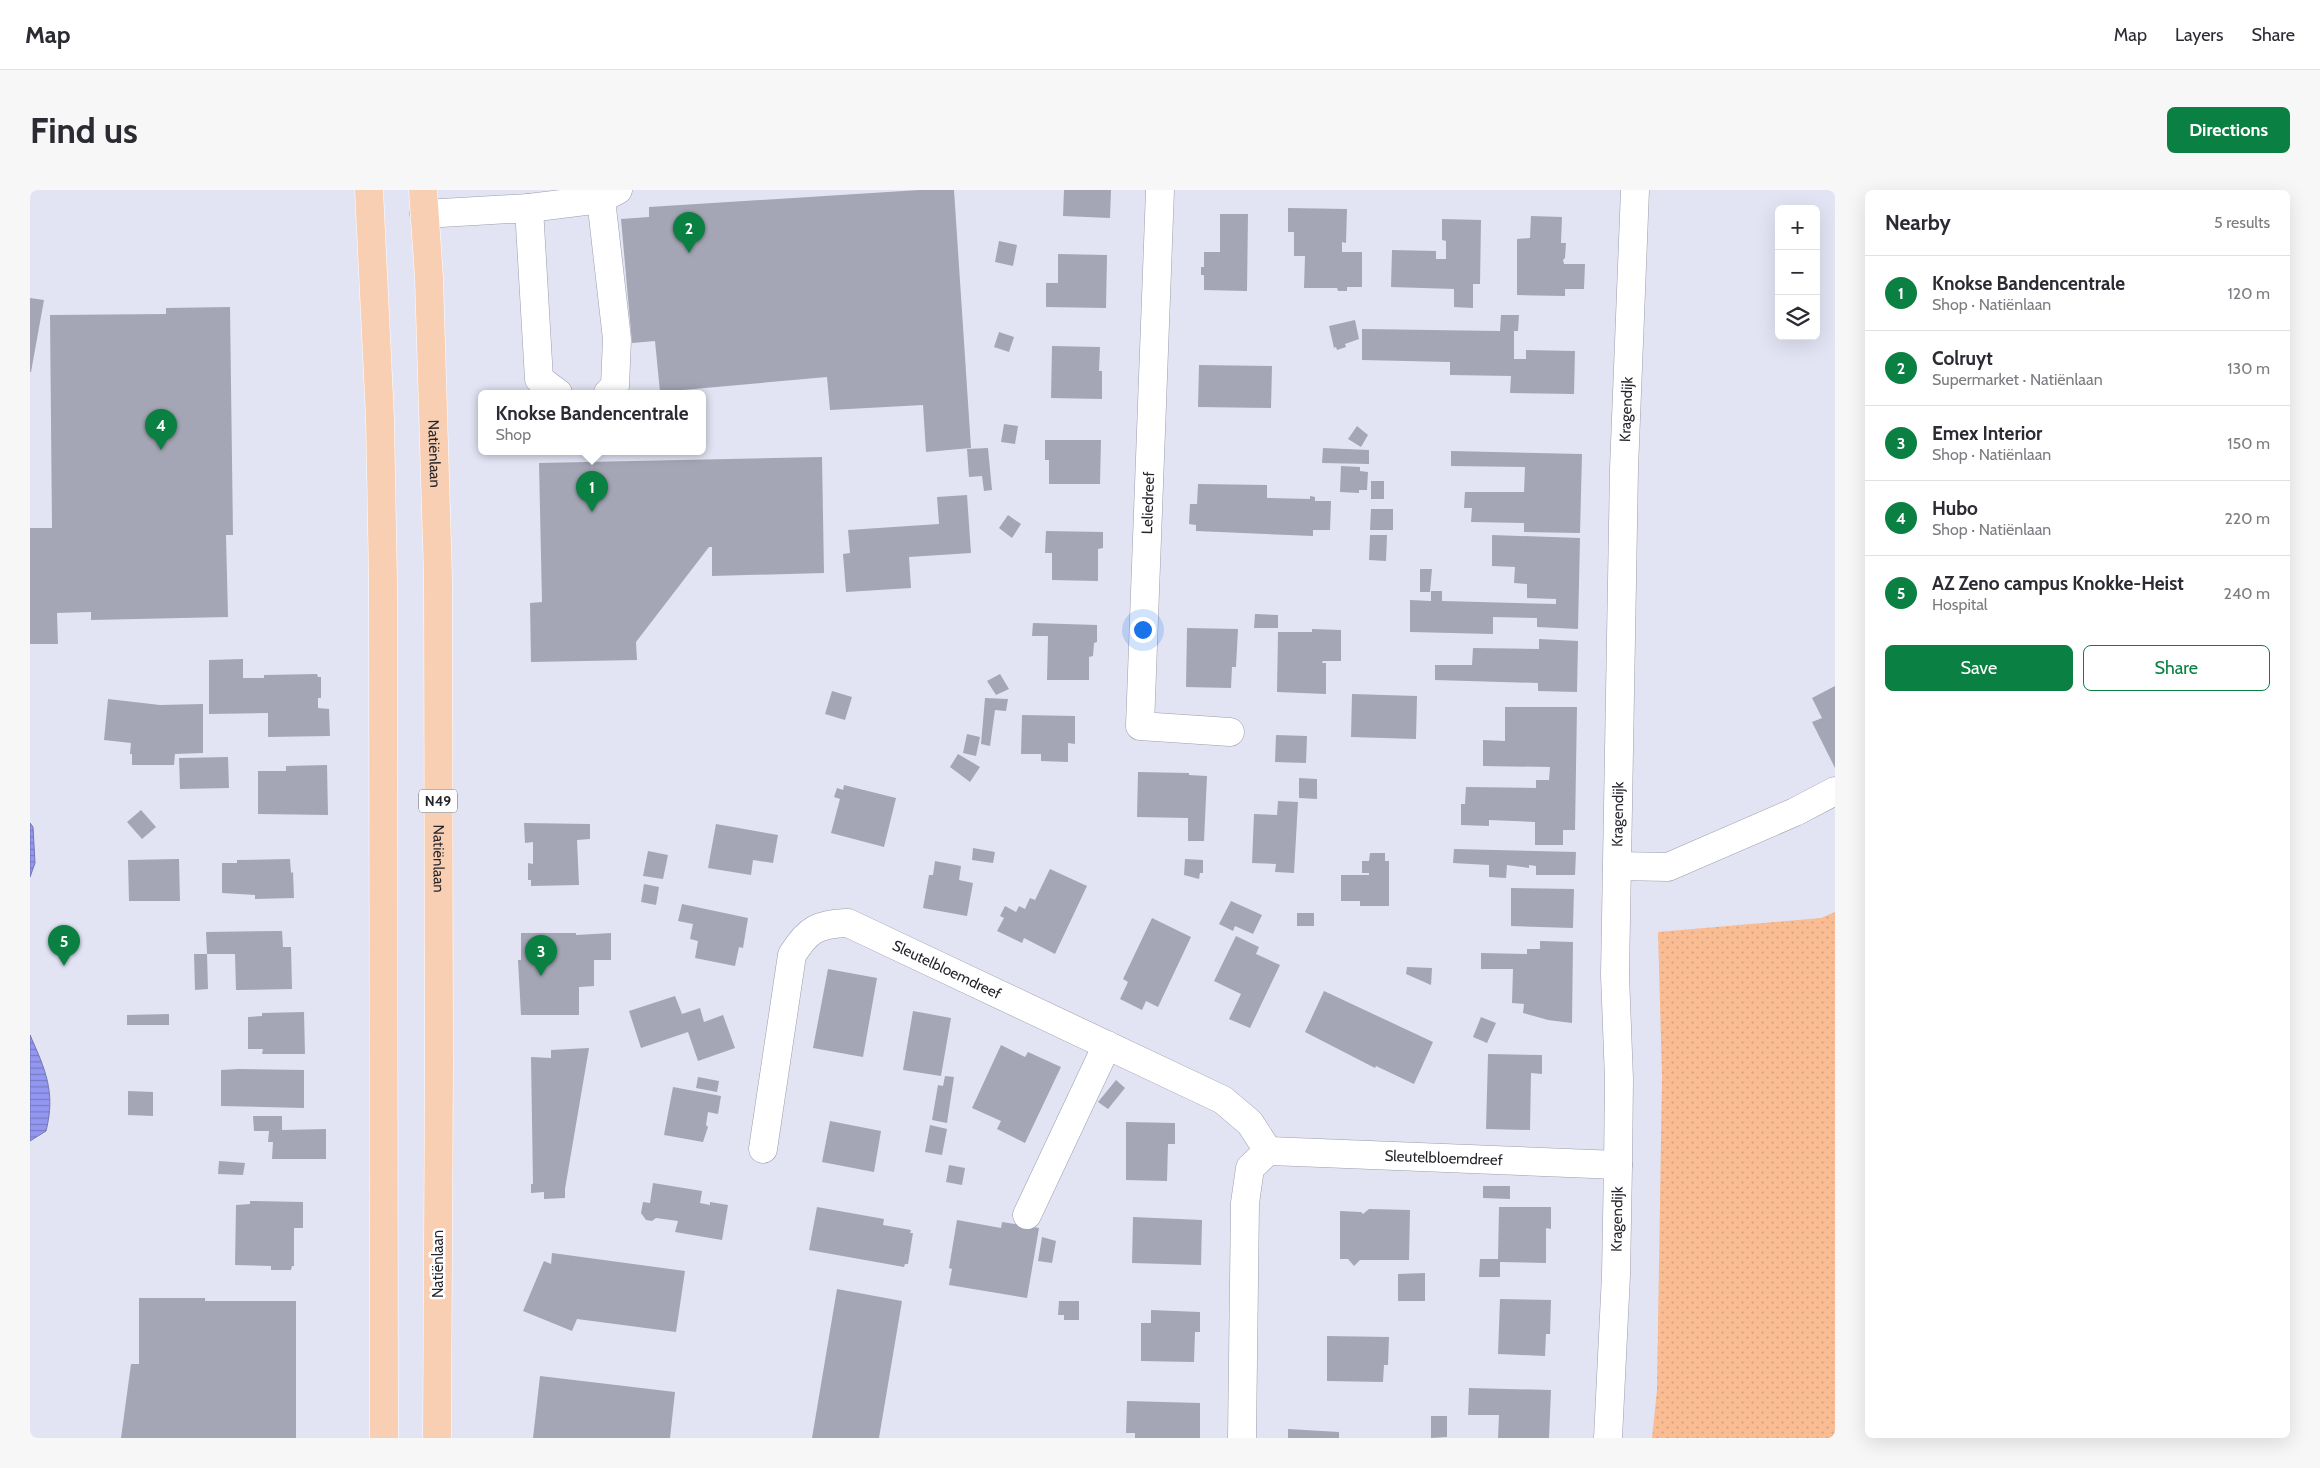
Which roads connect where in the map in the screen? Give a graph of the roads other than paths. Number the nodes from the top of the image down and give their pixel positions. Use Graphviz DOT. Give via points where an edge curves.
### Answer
graph roads {
  1 [pos="368,190"];
  2 [pos="1160,190"];
  3 [pos="1635,190"];
  4 [pos="610,195"];
  5 [pos="424,202"];
  6 [pos="529,208"];
  7 [pos="554,390"];
  8 [pos="611,390"];
  9 [pos="1230,732"];
  10 [pos="1835,791"];
  11 [pos="1618,866"];
  12 [pos="1108,1045"];
  13 [pos="763,1149"];
  14 [pos="1268,1151"];
  15 [pos="1618,1165"];
  16 [pos="1027,1215"];
  17 [pos="384,1438"];
  18 [pos="437,1438"];
  19 [pos="1242,1438"];
  20 [pos="1608,1438"];
  1 -- 17 [label="main road" via="380,418 383,581"];
  2 -- 9 [label="street, Leliedreef" via="1140,726"];
  3 -- 11 [label="street, Kragendijk" via="1624,469"];
  4 -- 6 [label="street"];
  4 -- 8 [label="street" via="616,339 615,386"];
  5 -- 6 [label="street"];
  5 -- 18 [label="main road, Natiënlaan / N49" via="438,578"];
  6 -- 7 [label="street" via="539,379"];
  10 -- 11 [label="street" via="1795,812 1668,867"];
  11 -- 15 [label="street, Kragendijk" via="1615,975"];
  12 -- 13 [label="street, Sleutelbloemdreef" via="848,923 825,924 802,938 792,955"];
  12 -- 14 [label="street, Sleutelbloemdreef" via="1223,1100 1250,1123"];
  12 -- 16 [label="street"];
  14 -- 15 [label="street, Sleutelbloemdreef"];
  14 -- 19 [label="street" via="1250,1168 1246,1202"];
  15 -- 20 [label="street, Kragendijk"];
}
